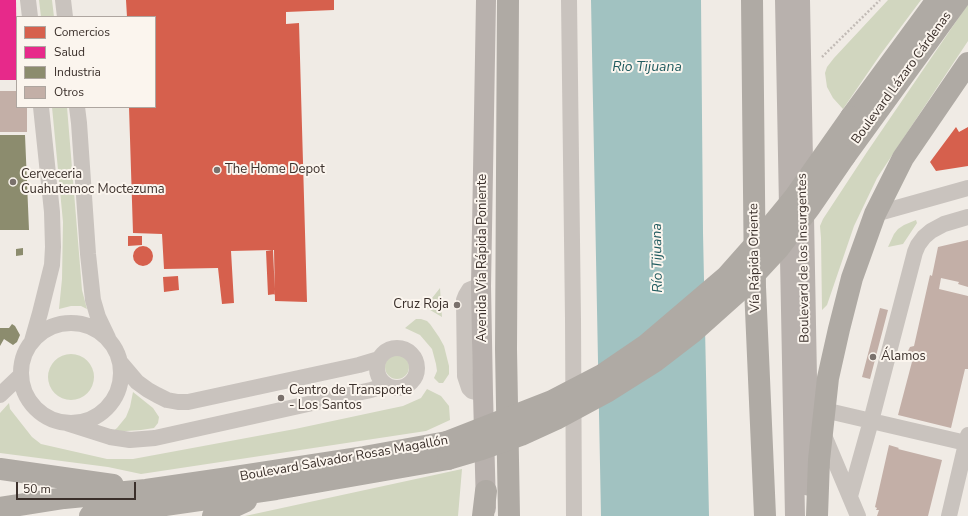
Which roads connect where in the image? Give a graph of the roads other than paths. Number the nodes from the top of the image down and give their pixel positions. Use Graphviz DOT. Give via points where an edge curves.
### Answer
graph roads {
  1 [pos="28,0"];
  2 [pos="64,0"];
  3 [pos="486,0"];
  4 [pos="508,0"];
  5 [pos="569,0"];
  6 [pos="752,0"];
  7 [pos="785,0"];
  8 [pos="800,0"];
  9 [pos="937,0"];
  10 [pos="958,0"];
  11 [pos="30,16"];
  12 [pos="65,16"];
  13 [pos="968,63"];
  14 [pos="41,108"];
  15 [pos="77,108"];
  16 [pos="851,117"];
  17 [pos="845,156"];
  18 [pos="968,188"];
  19 [pos="874,214"];
  20 [pos="968,217"];
  21 [pos="108,339"];
  22 [pos="32,341"];
  23 [pos="379,359"];
  24 [pos="120,362"];
  25 [pos="21,375"];
  26 [pos="386,385"];
  27 [pos="0,395"];
  28 [pos="823,421"];
  29 [pos="871,421"];
  30 [pos="66,423"];
  31 [pos="967,439"];
  32 [pos="448,451"];
  33 [pos="0,469"];
  34 [pos="963,481"];
  35 [pos="276,489"];
  36 [pos="146,490"];
  37 [pos="486,491"];
  38 [pos="850,496"];
  39 [pos="0,508"];
  40 [pos="90,516"];
  41 [pos="213,516"];
  42 [pos="483,516"];
  43 [pos="487,516"];
  44 [pos="509,516"];
  45 [pos="574,516"];
  46 [pos="765,516"];
  47 [pos="795,516"];
  48 [pos="810,516"];
  49 [pos="817,516"];
  50 [pos="858,516"];
  51 [pos="949,516"];
  1 -- 11 [label="street"];
  2 -- 12 [label="street"];
  3 -- 37 [label="main road, Avenida Vía Rápida Poniente" via="481,286"];
  4 -- 44 [label="highway, Avenida Vía Rápida Poniente" via="506,349"];
  5 -- 45 [label="street"];
  6 -- 46 [label="highway, Vía Rápida Oriente" via="755,287"];
  7 -- 47 [label="main road, Boulevard de los Insurgentes"];
  8 -- 48 [label="main road, Boulevard de los Insurgentes"];
  9 -- 16 [label="highway, Boulevard Lázaro Cárdenas"];
  10 -- 17 [label="highway, Boulevard Lázaro Cárdenas"];
  13 -- 19 [label="highway" via="904,158"];
  14 -- 22 [label="street" via="52,212 53,253"];
  15 -- 21 [label="street" via="93,300"];
  16 -- 32 [label="highway, Boulevard Salvador Rosas Magallón, bridge" via="794,198 727,276 646,345 602,375"];
  17 -- 32 [label="highway, Boulevard Salvador Rosas Magallón, bridge" via="778,249 740,290 693,332 654,362 608,391 521,435 482,449"];
  18 -- 19 [label="street"];
  19 -- 28 [label="highway" via="852,278 839,329 828,378"];
  20 -- 29 [label="street" via="931,231 918,245"];
  21 -- 22 [label="street" via="84,324 70,322 55,325"];
  21 -- 24 [label="street" via="116,350"];
  22 -- 25 [label="street" via="22,363"];
  23 -- 24 [label="street" via="188,402 167,400 148,390 137,382"];
  23 -- 26 [label="street" via="377,374"];
  23 -- 26 [label="street" via="387,350 400,348 411,354 417,366 414,378 405,387 392,388"];
  24 -- 30 [label="street" via="121,378 117,393 109,407 89,420"];
  25 -- 27 [label="street"];
  25 -- 30 [label="street" via="30,402 40,412"];
  26 -- 30 [label="street" via="155,438 130,440 110,437"];
  28 -- 29 [label="street"];
  28 -- 38 [label="street"];
  28 -- 49 [label="highway"];
  29 -- 31 [label="street"];
  29 -- 38 [label="street"];
  31 -- 34 [label="street"];
  32 -- 35 [label="highway, Boulevard Salvador Rosas Magallón"];
  32 -- 36 [label="highway, Boulevard Salvador Rosas Magallón" via="364,457"];
  33 -- 36 [label="highway"];
  34 -- 51 [label="street"];
  35 -- 40 [label="highway, Boulevard Salvador Rosas Magallón"];
  35 -- 41 [label="highway"];
  36 -- 39 [label="highway, Boulevard Salvador Rosas Magallón" via="64,498"];
  37 -- 42 [label="highway"];
  37 -- 43 [label="main road, Avenida Vía Rápida Poniente"];
  38 -- 50 [label="street"];
}
